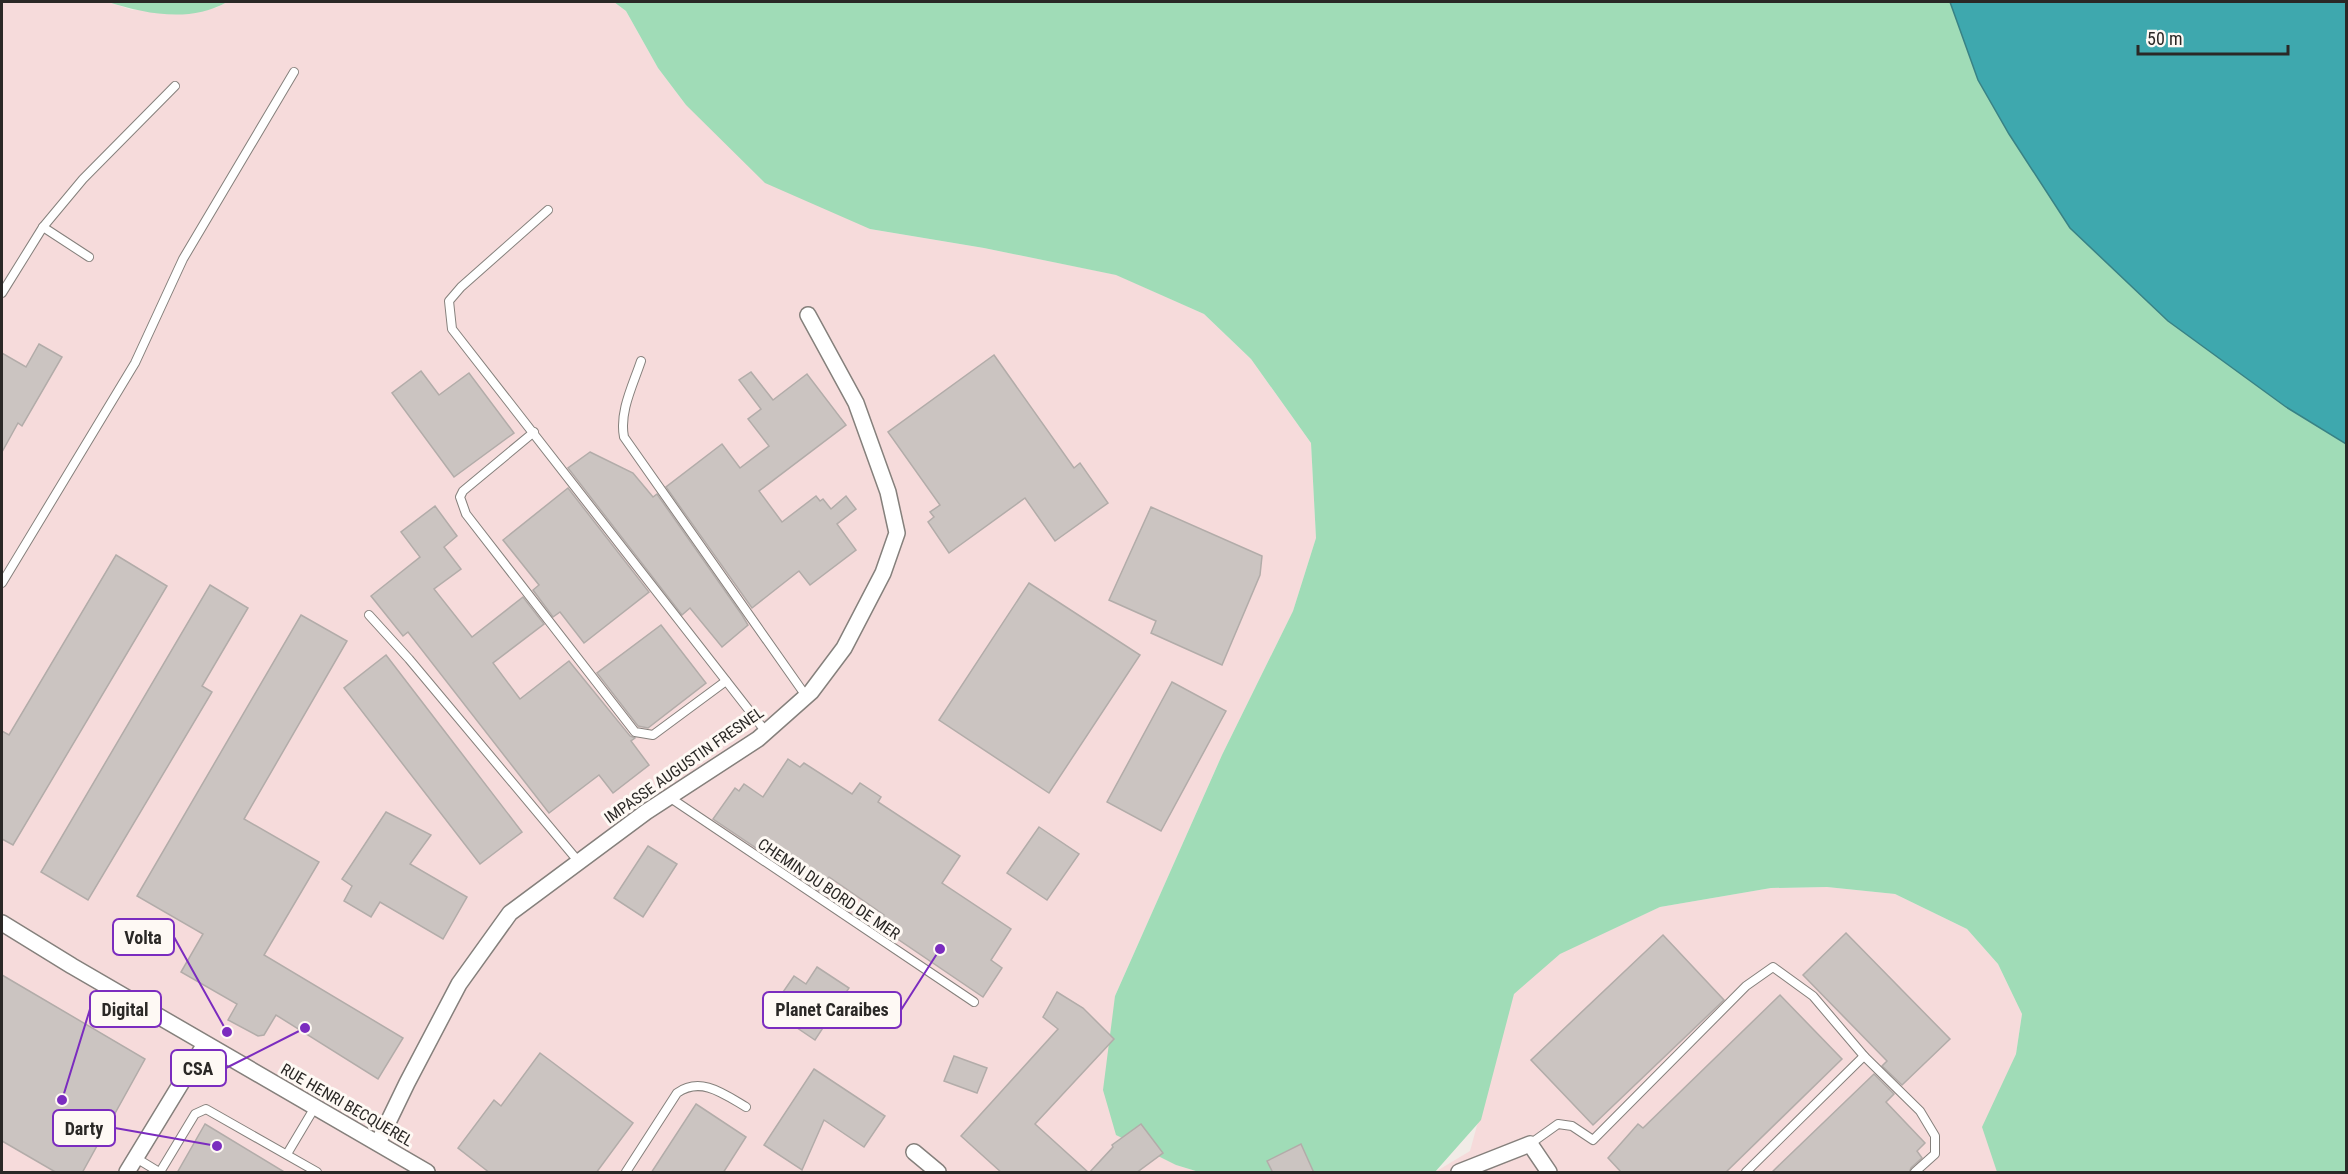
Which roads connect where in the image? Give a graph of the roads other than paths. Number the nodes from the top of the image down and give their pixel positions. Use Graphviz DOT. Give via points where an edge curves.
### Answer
graph roads {
  1 [pos="294,72"];
  2 [pos="175,86"];
  3 [pos="548,210"];
  4 [pos="43,227"];
  5 [pos="89,257"];
  6 [pos="2,293"];
  7 [pos="808,315"];
  8 [pos="641,361"];
  9 [pos="534,432"];
  10 [pos="2,583"];
  11 [pos="369,615"];
  12 [pos="726,681"];
  13 [pos="806,696"];
  14 [pos="766,732"];
  15 [pos="669,797"];
  16 [pos="578,861"];
  17 [pos="2,923"];
  18 [pos="974,1002"];
  19 [pos="205,1044"];
  20 [pos="1864,1056"];
  21 [pos="315,1107"];
  22 [pos="746,1107"];
  23 [pos="378,1143"];
  24 [pos="1530,1144"];
  25 [pos="914,1152"];
  26 [pos="287,1155"];
  27 [pos="136,1158"];
  28 [pos="410,1168"];
  29 [pos="128,1173"];
  30 [pos="159,1173"];
  31 [pos="317,1173"];
  32 [pos="427,1173"];
  33 [pos="626,1173"];
  34 [pos="938,1173"];
  35 [pos="1459,1173"];
  36 [pos="1549,1173"];
  37 [pos="1746,1173"];
  38 [pos="1915,1173"];
  1 -- 10 [label="lane" via="183,258 135,363"];
  2 -- 4 [label="lane" via="83,179"];
  3 -- 9 [label="lane" via="450,301 452,329"];
  4 -- 5 [label="lane"];
  4 -- 6 [label="lane"];
  7 -- 13 [label="street, IMPASSE AUGUSTIN FRESNEL" via="856,403 888,492 897,533 883,573 844,648"];
  8 -- 13 [label="lane" via="626,403 624,437"];
  9 -- 12 [label="lane" via="550,458"];
  9 -- 12 [label="lane" via="463,491 460,497 466,514 635,732 653,735"];
  11 -- 16 [label="lane"];
  12 -- 14 [label="lane"];
  13 -- 14 [label="street, IMPASSE AUGUSTIN FRESNEL"];
  14 -- 15 [label="street, IMPASSE AUGUSTIN FRESNEL"];
  15 -- 16 [label="street, IMPASSE AUGUSTIN FRESNEL"];
  15 -- 18 [label="lane, CHEMIN DU BORD DE MER"];
  16 -- 23 [label="street, IMPASSE AUGUSTIN FRESNEL" via="510,913 466,975"];
  17 -- 19 [label="street, RUE HENRI BECQUEREL"];
  19 -- 21 [label="street, RUE HENRI BECQUEREL"];
  19 -- 27 [label="street"];
  20 -- 24 [label="lane" via="1813,996 1773,967 1746,986 1593,1140 1572,1126 1558,1124"];
  20 -- 37 [label="lane"];
  20 -- 38 [label="lane" via="1920,1111 1935,1136 1935,1154"];
  21 -- 23 [label="street, RUE HENRI BECQUEREL"];
  21 -- 26 [label="lane"];
  22 -- 33 [label="lane" via="711,1087 685,1087 677,1093"];
  23 -- 28 [label="street, RUE HENRI BECQUEREL"];
  24 -- 35 [label="street"];
  24 -- 36 [label="street"];
  25 -- 34 [label="street"];
  26 -- 30 [label="lane" via="206,1109 195,1114"];
  26 -- 31 [label="lane"];
  27 -- 29 [label="street"];
  27 -- 30 [label="lane"];
  28 -- 32 [label="street, RUE HENRI BECQUEREL"];
}
